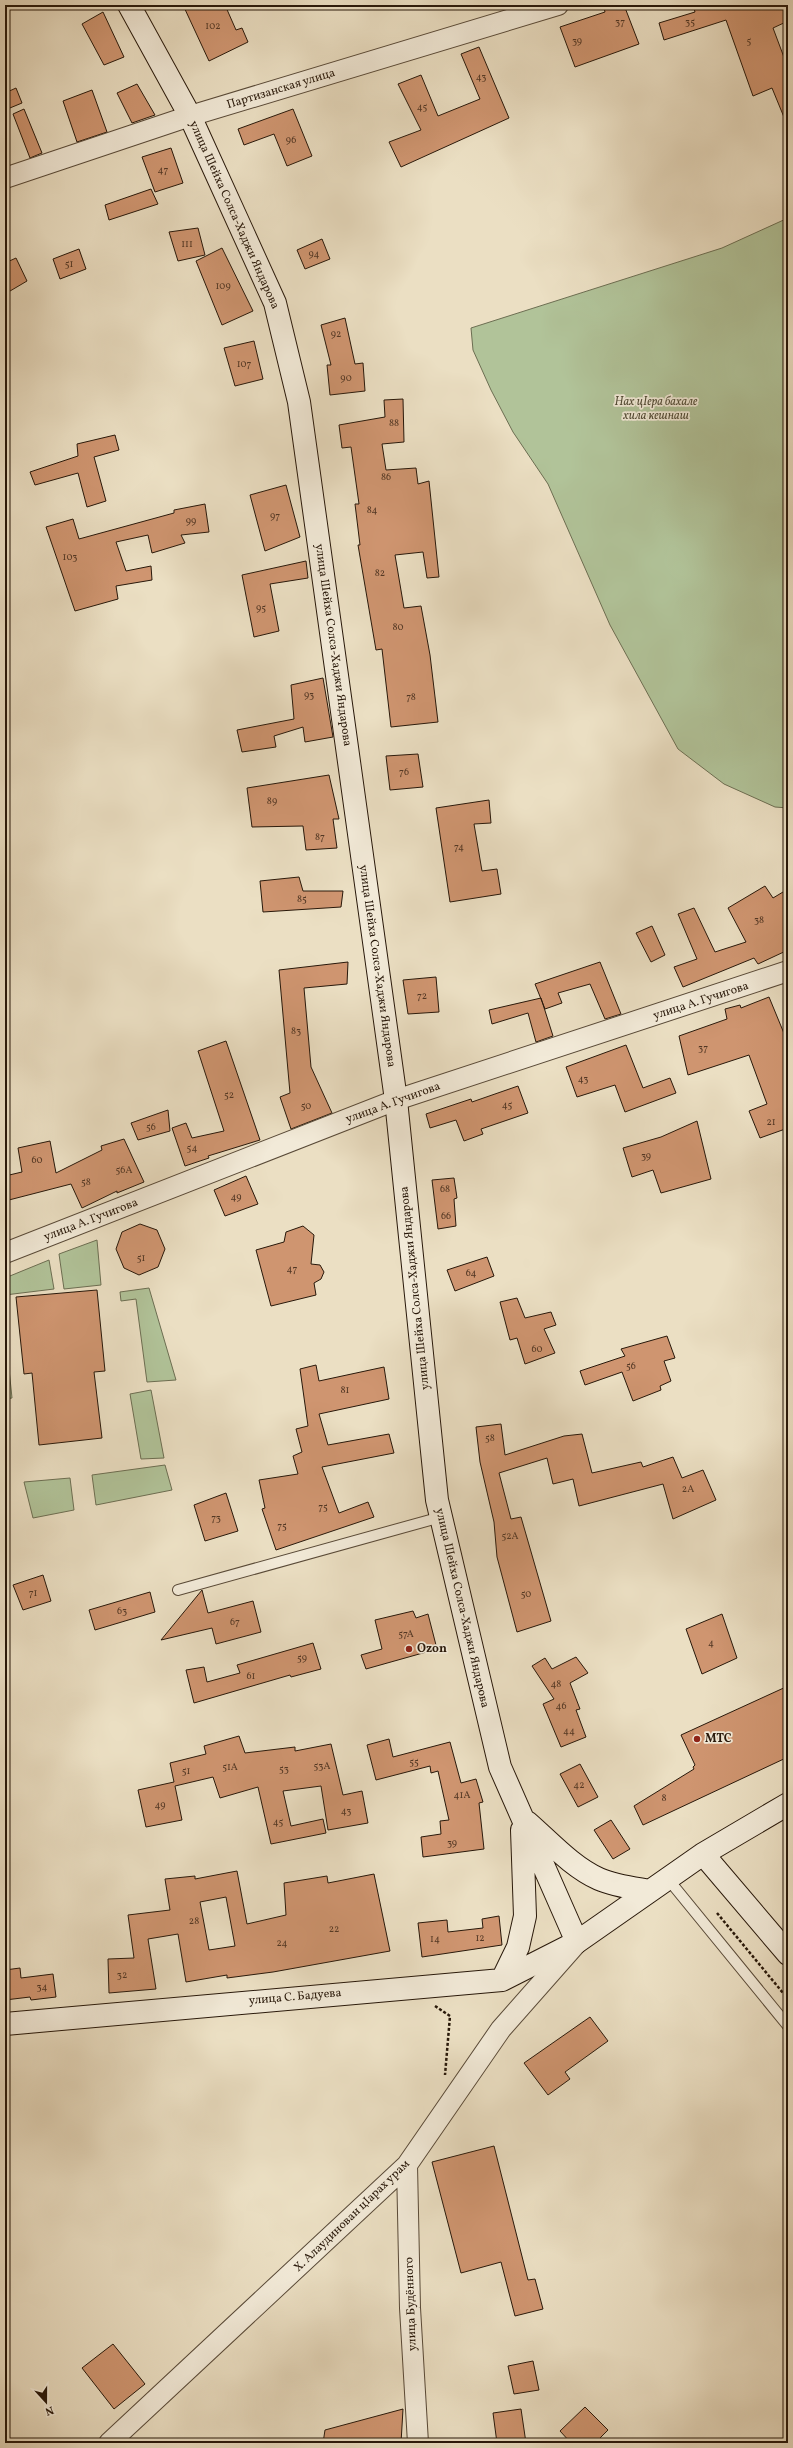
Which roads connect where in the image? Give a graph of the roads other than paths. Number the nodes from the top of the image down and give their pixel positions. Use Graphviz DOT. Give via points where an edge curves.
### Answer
graph roads {
  1 [pos="129,5"];
  2 [pos="558,5"];
  3 [pos="190,116"];
  4 [pos="5,178"];
  5 [pos="788,971"];
  6 [pos="396,1100"];
  7 [pos="5,1253"];
  8 [pos="441,1517"];
  9 [pos="178,1590"];
  10 [pos="788,1804"];
  11 [pos="521,1816"];
  12 [pos="703,1854"];
  13 [pos="668,1879"];
  14 [pos="650,1891"];
  15 [pos="577,1942"];
  16 [pos="788,1954"];
  17 [pos="502,1980"];
  18 [pos="5,2024"];
  19 [pos="788,2026"];
  20 [pos="407,2165"];
  21 [pos="110,2443"];
  22 [pos="418,2443"];
  1 -- 3 [label="main road, улица Шейха Солса-Хаджи Яндарова"];
  2 -- 3 [label="street, Партизанская улица"];
  3 -- 4 [label="street, Партизанская улица"];
  3 -- 6 [label="main road, улица Шейха Солса-Хаджи Яндарова" via="275,303 299,402"];
  5 -- 6 [label="street, улица А. Гучигова"];
  6 -- 7 [label="street, улица А. Гучигова"];
  6 -- 8 [label="main road, улица Шейха Солса-Хаджи Яндарова" via="437,1500"];
  8 -- 9 [label="lane"];
  8 -- 11 [label="main road, улица Шейха Солса-Хаджи Яндарова" via="500,1767"];
  10 -- 12 [label="main road, улица С. Бадуева"];
  11 -- 14 [label="main road" via="575,1863 599,1878 624,1887"];
  11 -- 15 [label="main road, улица Шейха Солса-Хаджи Яндарова"];
  11 -- 17 [label="main road" via="525,1916 518,1947"];
  12 -- 13 [label="main road, улица С. Бадуева"];
  12 -- 16 [label="main road"];
  13 -- 14 [label="main road, улица С. Бадуева"];
  13 -- 19 [label="lane"];
  14 -- 15 [label="main road, улица С. Бадуева"];
  15 -- 17 [label="main road, улица С. Бадуева"];
  15 -- 20 [label="street, Х. Алаудинован цIарах урам" via="500,2029"];
  17 -- 18 [label="main road, улица С. Бадуева"];
  20 -- 21 [label="street, Х. Алаудинован цIарах урам"];
  20 -- 22 [label="street, улица Будённого" via="410,2308"];
}
